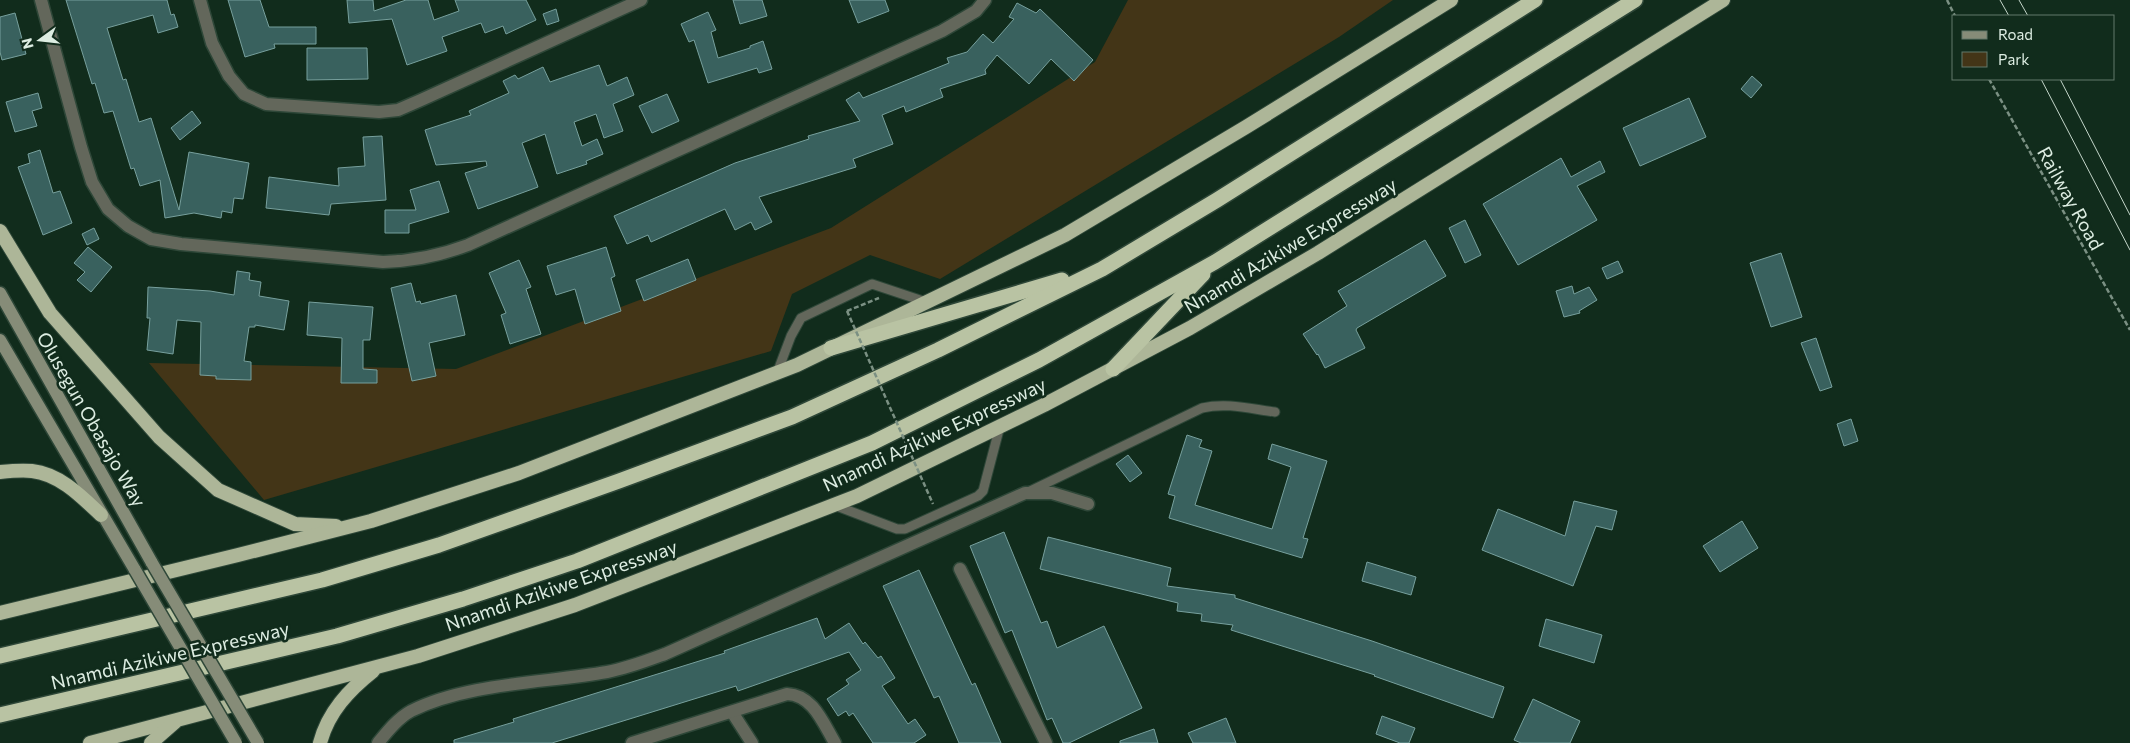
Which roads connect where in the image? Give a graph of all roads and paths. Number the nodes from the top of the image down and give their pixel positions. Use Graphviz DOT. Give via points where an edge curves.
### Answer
graph roads {
  1 [pos="41,0"];
  2 [pos="200,0"];
  3 [pos="641,0"];
  4 [pos="985,0"];
  5 [pos="1451,0"];
  6 [pos="1535,0"];
  7 [pos="1635,0"];
  8 [pos="1723,0"];
  9 [pos="1947,0"];
  10 [pos="1954,15"];
  11 [pos="1990,80"];
  12 [pos="0,231"];
  13 [pos="1215,262"];
  14 [pos="1102,269"];
  15 [pos="0,293"];
  16 [pos="887,295"];
  17 [pos="926,302"];
  18 [pos="847,311"];
  19 [pos="839,314"];
  20 [pos="2130,330"];
  21 [pos="0,340"];
  22 [pos="831,348"];
  23 [pos="1113,369"];
  24 [pos="777,373"];
  25 [pos="1275,412"];
  26 [pos="1000,426"];
  27 [pos="0,472"];
  28 [pos="1025,493"];
  29 [pos="933,504"];
  30 [pos="1088,504"];
  31 [pos="834,505"];
  32 [pos="101,515"];
  33 [pos="349,527"];
  34 [pos="960,568"];
  35 [pos="0,613"];
  36 [pos="0,656"];
  37 [pos="378,667"];
  38 [pos="732,712"];
  39 [pos="0,715"];
  40 [pos="176,720"];
  41 [pos="90,743"];
  42 [pos="151,743"];
  43 [pos="236,743"];
  44 [pos="258,743"];
  45 [pos="320,743"];
  46 [pos="378,743"];
  47 [pos="632,743"];
  48 [pos="752,743"];
  49 [pos="835,743"];
  50 [pos="1046,743"];
  1 -- 4 [label="street" via="92,182 108,210 128,226 151,239 181,244 383,262 441,256 468,245 942,31 976,11"];
  2 -- 3 [label="street" via="212,43 229,76 244,94 266,104 378,112 398,110"];
  5 -- 17 [label="highway" via="1065,235"];
  6 -- 14 [label="highway, Nnamdi Azikiwe Expressway"];
  7 -- 13 [label="highway, Nnamdi Azikiwe Expressway"];
  8 -- 23 [label="highway, Nnamdi Azikiwe Expressway" via="1318,254"];
  9 -- 10 [label="path"];
  11 -- 20 [label="path, Railway Road"];
  12 -- 33 [label="highway" via="50,313 73,341 159,437 218,490 295,524"];
  13 -- 23 [label="highway"];
  13 -- 39 [label="highway, Nnamdi Azikiwe Expressway" via="1040,360 872,443 577,561 464,600 338,636"];
  14 -- 22 [label="highway"];
  14 -- 36 [label="highway, Nnamdi Azikiwe Expressway" via="792,417 439,545 322,580"];
  15 -- 44 [label="main road, Olusegun Obasajo Way, bridge"];
  16 -- 18 [label="path"];
  17 -- 22 [label="highway"];
  17 -- 24 [label="lane" via="877,285 863,288 801,318"];
  18 -- 19 [label="path"];
  18 -- 29 [label="path, bridge"];
  21 -- 32 [label="main road"];
  22 -- 24 [label="highway"];
  23 -- 26 [label="highway, Nnamdi Azikiwe Expressway"];
  24 -- 33 [label="highway" via="519,473"];
  25 -- 28 [label="lane" via="1227,405 1202,408"];
  26 -- 31 [label="highway, Nnamdi Azikiwe Expressway"];
  26 -- 31 [label="lane" via="983,491 978,496 897,529"];
  27 -- 32 [label="highway" via="33,471 60,481"];
  28 -- 30 [label="street" via="1052,493"];
  28 -- 46 [label="street" via="665,654 608,672 492,688 439,699 409,712"];
  31 -- 37 [label="highway, Nnamdi Azikiwe Expressway" via="576,605"];
  32 -- 43 [label="main road, bridge"];
  33 -- 35 [label="highway"];
  34 -- 50 [label="street"];
  37 -- 40 [label="highway, Nnamdi Azikiwe Expressway"];
  37 -- 45 [label="highway" via="353,686 333,710"];
  38 -- 47 [label="street"];
  38 -- 48 [label="street"];
  38 -- 49 [label="street" via="787,694 797,694 812,706"];
  40 -- 41 [label="highway, Nnamdi Azikiwe Expressway"];
  40 -- 42 [label="highway"];
}
